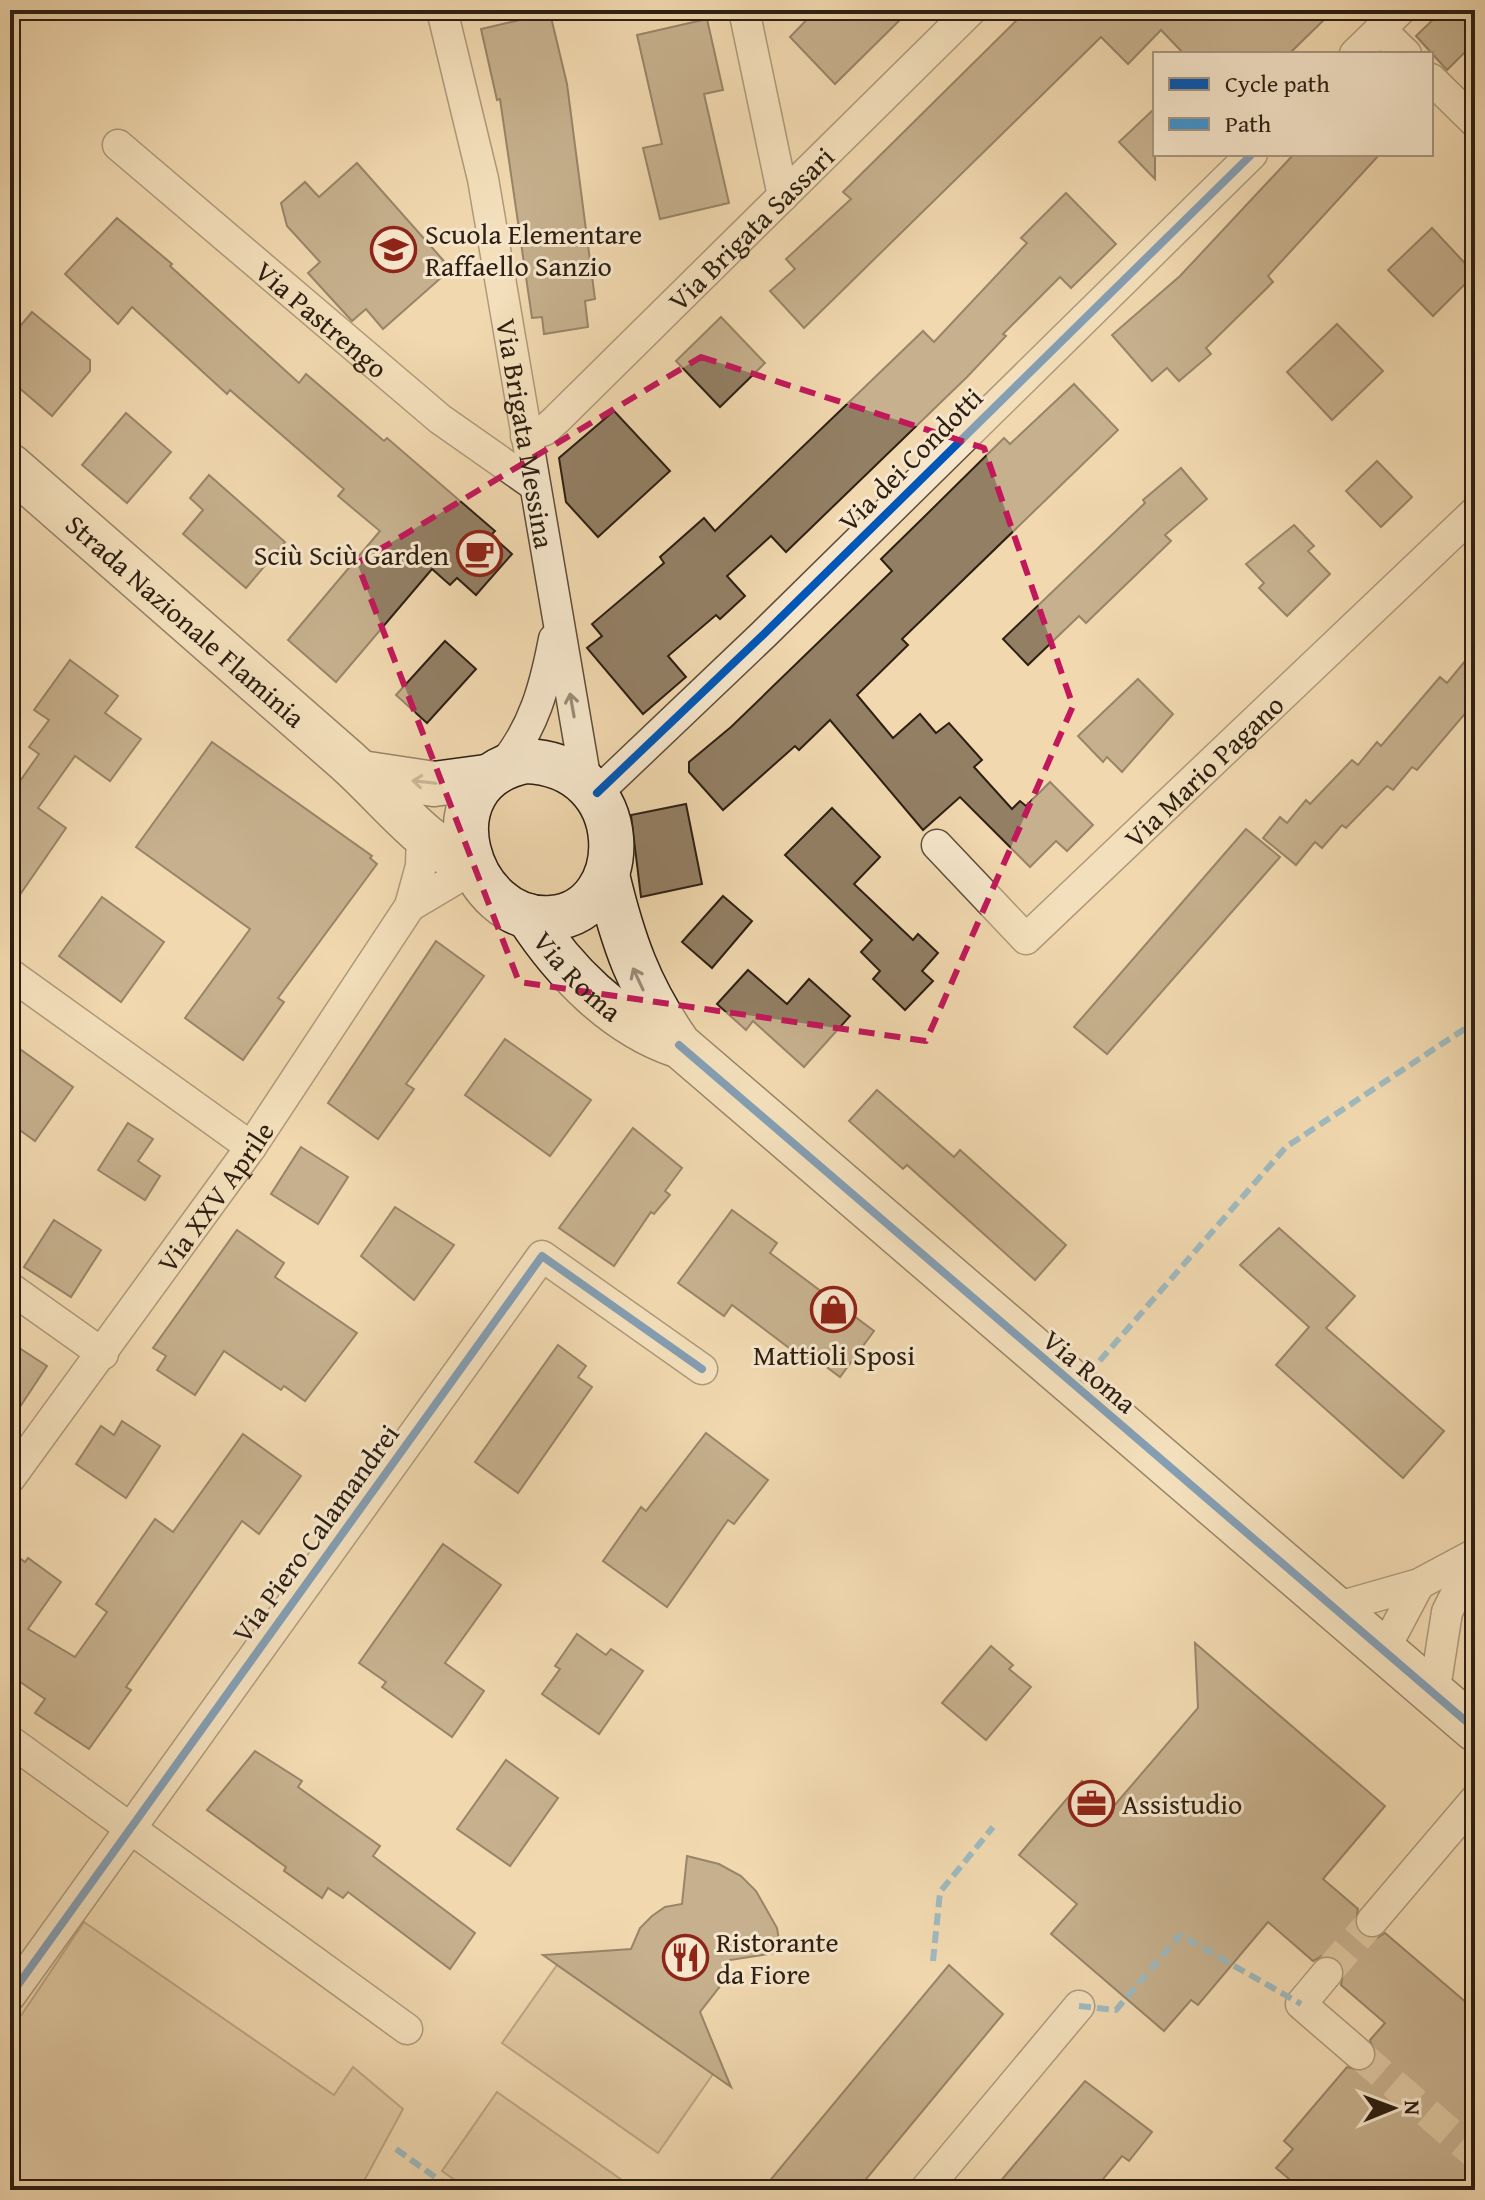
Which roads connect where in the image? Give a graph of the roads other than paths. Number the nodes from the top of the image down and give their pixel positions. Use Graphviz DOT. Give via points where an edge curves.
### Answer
graph roads {
  1 [pos="442,10"];
  2 [pos="744,10"];
  3 [pos="971,10"];
  4 [pos="1390,20"];
  5 [pos="1357,52"];
  6 [pos="1405,52"];
  7 [pos="1433,81"];
  8 [pos="1475,122"];
  9 [pos="118,145"];
  10 [pos="1250,156"];
  11 [pos="783,196"];
  12 [pos="526,436"];
  13 [pos="10,466"];
  14 [pos="534,485"];
  15 [pos="1475,512"];
  16 [pos="558,621"];
  17 [pos="494,771"];
  18 [pos="361,773"];
  19 [pos="592,787"];
  20 [pos="422,834"];
  21 [pos="937,845"];
  22 [pos="474,868"];
  23 [pos="607,875"];
  24 [pos="410,906"];
  25 [pos="528,916"];
  26 [pos="10,974"];
  27 [pos="679,1045"];
  28 [pos="251,1147"];
  29 [pos="10,1288"];
  30 [pos="103,1354"];
  31 [pos="702,1369"];
  32 [pos="10,1478"];
  33 [pos="1475,1555"];
  34 [pos="1419,1584"];
  35 [pos="1335,1608"];
  36 [pos="1447,1612"];
  37 [pos="1384,1650"];
  38 [pos="1434,1695"];
  39 [pos="1475,1729"];
  40 [pos="10,1741"];
  41 [pos="1475,1800"];
  42 [pos="130,1828"];
  43 [pos="1372,1921"];
  44 [pos="1327,1973"];
  45 [pos="10,1996"];
  46 [pos="1079,2006"];
  47 [pos="407,2029"];
  48 [pos="1359,2054"];
  49 [pos="925,2190"];
  1 -- 12 [label="street, Via Brigata Messina" via="483,179"];
  2 -- 11 [label="street"];
  3 -- 11 [label="street, Via Brigata Sassari"];
  4 -- 5 [label="street"];
  4 -- 6 [label="street"];
  7 -- 8 [label="street"];
  9 -- 14 [label="street, Via Pastrengo" via="440,419"];
  10 -- 19 [label="street, Via dei Condotti" via="764,634"];
  11 -- 12 [label="street, Via Brigata Sassari" via="556,420"];
  12 -- 14 [label="street, Via Brigata Messina"];
  13 -- 18 [label="main road, Strada Nazionale Flaminia"];
  14 -- 16 [label="street, Via Brigata Messina"];
  15 -- 21 [label="street, Via Mario Pagano" via="1026,939"];
  16 -- 17 [label="street, Via Brigata Messina" via="544,692 519,745"];
  19 -- 16 [label="street, Via Brigata Messina, one-way"];
  17 -- 18 [label="main road, one-way" via="434,784"];
  17 -- 19 [label="main road" via="550,762"];
  17 -- 22 [label="main road, Strada Nazionale Flaminia" via="473,796 466,820"];
  18 -- 20 [label="main road, Strada Nazionale Flaminia"];
  19 -- 23 [label="main road" via="609,829"];
  20 -- 22 [label="main road, Strada Nazionale Flaminia" via="450,858"];
  20 -- 24 [label="street, Via XXV Aprile" via="421,866"];
  22 -- 24 [label="street, Via XXV Aprile"];
  22 -- 25 [label="main road, Strada Nazionale Flaminia" via="491,892"];
  23 -- 25 [label="main road" via="596,895 576,912 553,918"];
  27 -- 23 [label="main road, Via Roma, one-way" via="639,981"];
  24 -- 28 [label="street, Via XXV Aprile"];
  25 -- 27 [label="main road, Via Roma" via="554,956 634,1028"];
  26 -- 28 [label="street"];
  27 -- 35 [label="main road, Via Roma"];
  28 -- 30 [label="street, Via XXV Aprile"];
  29 -- 30 [label="street"];
  30 -- 32 [label="street, Via XXV Aprile"];
  31 -- 42 [label="street, Via Piero Calamandrei" via="542,1256"];
  33 -- 34 [label="street"];
  33 -- 36 [label="street"];
  34 -- 35 [label="street"];
  34 -- 37 [label="street"];
  35 -- 37 [label="main road, Via Roma"];
  36 -- 37 [label="street"];
  36 -- 38 [label="street"];
  37 -- 38 [label="main road, Via Roma"];
  38 -- 39 [label="main road, Via Roma"];
  40 -- 42 [label="street"];
  41 -- 43 [label="street"];
  42 -- 45 [label="street, Via Piero Calamandrei"];
  42 -- 47 [label="street"];
  44 -- 48 [label="street" via="1301,2004"];
  46 -- 49 [label="street"];
}
